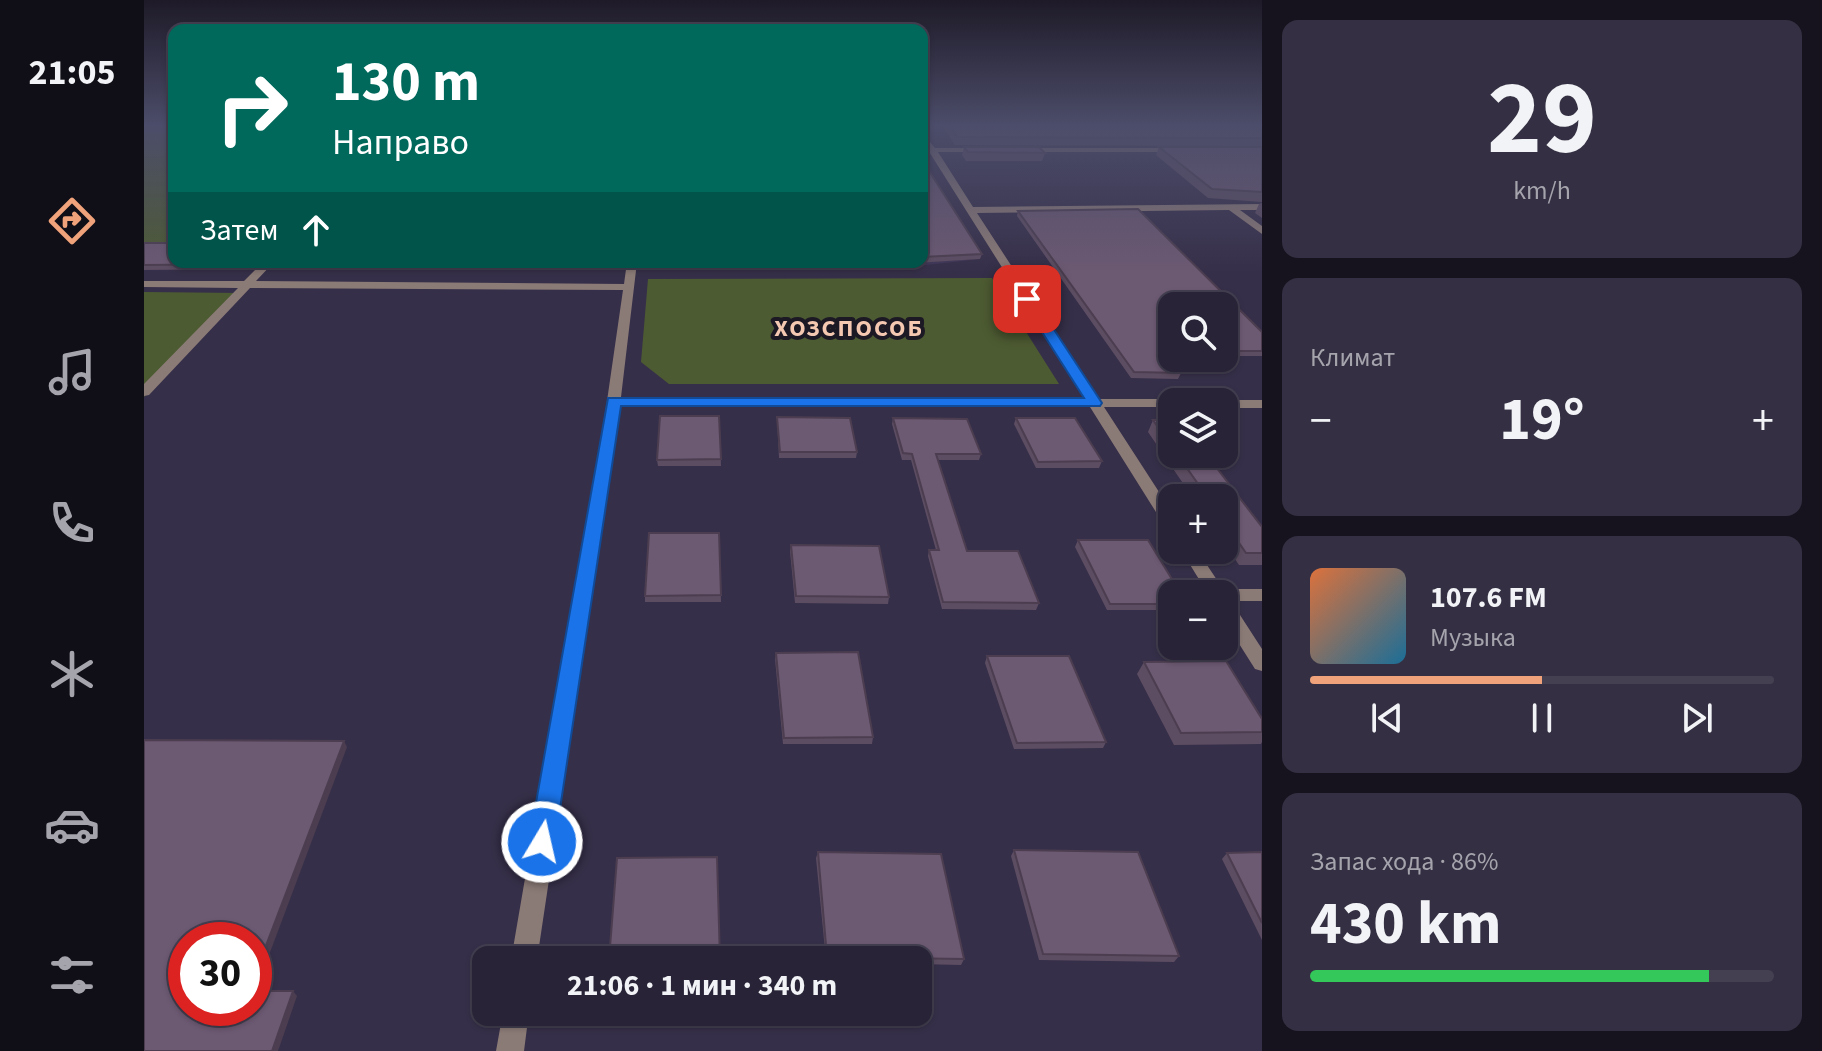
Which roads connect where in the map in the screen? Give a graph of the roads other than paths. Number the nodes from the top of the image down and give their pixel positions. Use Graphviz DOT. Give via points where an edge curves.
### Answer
graph roads {
  1 [pos="948,175"];
  2 [pos="1262,207"];
  3 [pos="1232,208"];
  4 [pos="970,210"];
  5 [pos="1262,231"];
  6 [pos="264,268"];
  7 [pos="631,268"];
  8 [pos="144,284"];
  9 [pos="249,284"];
  10 [pos="628,287"];
  11 [pos="144,392"];
  12 [pos="614,401"];
  13 [pos="1094,403"];
  14 [pos="1158,403"];
  15 [pos="1238,404"];
  16 [pos="1262,404"];
  17 [pos="1158,502"];
  18 [pos="1238,595"];
  19 [pos="1262,595"];
  20 [pos="1238,627"];
  21 [pos="1262,664"];
  22 [pos="526,946"];
  23 [pos="514,1026"];
  24 [pos="510,1051"];
  1 -- 4 [label="street"];
  2 -- 3 [label="street"];
  3 -- 4 [label="street"];
  3 -- 5 [label="street"];
  4 -- 13 [label="street"];
  6 -- 9 [label="street"];
  7 -- 10 [label="street"];
  8 -- 9 [label="street"];
  9 -- 10 [label="street"];
  9 -- 11 [label="street"];
  10 -- 12 [label="street"];
  12 -- 13 [label="street"];
  12 -- 22 [label="street"];
  13 -- 14 [label="street"];
  13 -- 17 [label="street"];
  15 -- 16 [label="street"];
  18 -- 19 [label="street"];
  20 -- 21 [label="street"];
  23 -- 24 [label="street"];
}
